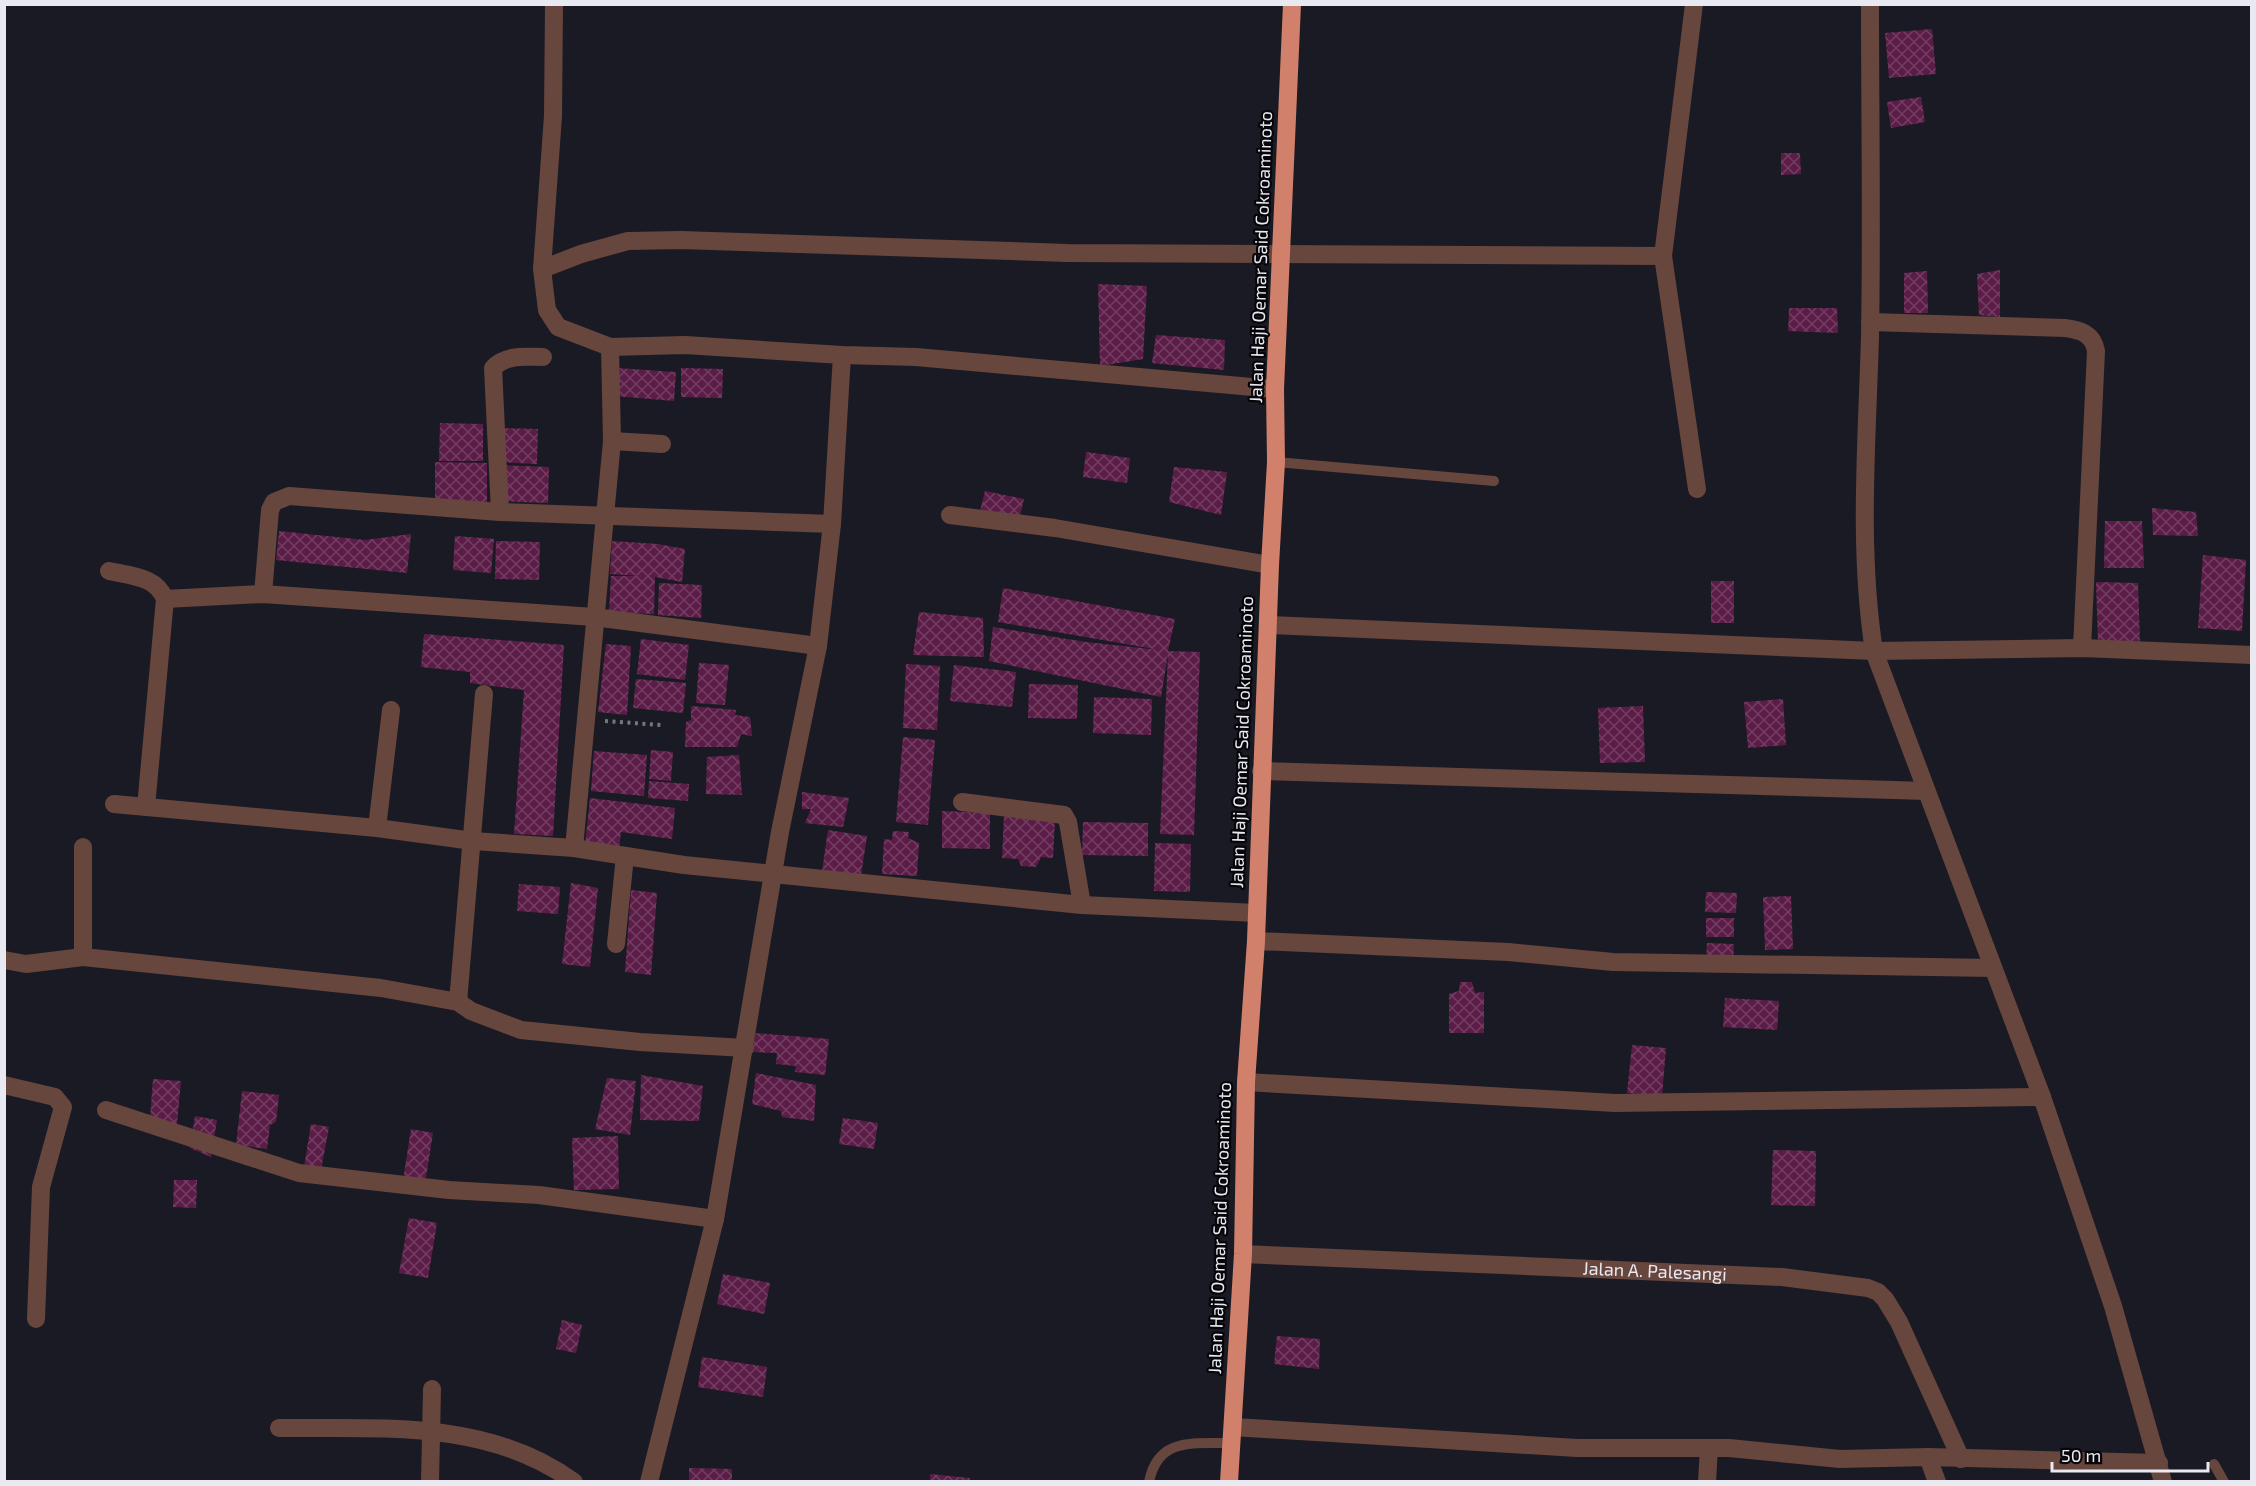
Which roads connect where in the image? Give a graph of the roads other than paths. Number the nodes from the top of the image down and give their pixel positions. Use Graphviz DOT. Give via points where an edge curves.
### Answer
graph roads {
  1 [pos="554,4"];
  2 [pos="1292,4"];
  3 [pos="1694,4"];
  4 [pos="1870,4"];
  5 [pos="1282,253"];
  6 [pos="1663,255"];
  7 [pos="542,269"];
  8 [pos="1870,322"];
  9 [pos="610,347"];
  10 [pos="842,355"];
  11 [pos="543,357"];
  12 [pos="1275,389"];
  13 [pos="612,441"];
  14 [pos="662,444"];
  15 [pos="1276,462"];
  16 [pos="1494,481"];
  17 [pos="1697,489"];
  18 [pos="500,512"];
  19 [pos="950,515"];
  20 [pos="606,516"];
  21 [pos="832,524"];
  22 [pos="1270,565"];
  23 [pos="109,571"];
  24 [pos="263,594"];
  25 [pos="165,599"];
  26 [pos="594,617"];
  27 [pos="1268,625"];
  28 [pos="818,646"];
  29 [pos="2082,648"];
  30 [pos="1874,651"];
  31 [pos="2252,655"];
  32 [pos="484,694"];
  33 [pos="391,710"];
  34 [pos="1261,771"];
  35 [pos="1926,791"];
  36 [pos="962,802"];
  37 [pos="114,804"];
  38 [pos="146,807"];
  39 [pos="377,828"];
  40 [pos="473,841"];
  41 [pos="83,847"];
  42 [pos="574,848"];
  43 [pos="625,856"];
  44 [pos="773,872"];
  45 [pos="1082,905"];
  46 [pos="1257,913"];
  47 [pos="1256,941"];
  48 [pos="616,944"];
  49 [pos="83,957"];
  50 [pos="4,960"];
  51 [pos="1993,968"];
  52 [pos="458,1002"];
  53 [pos="745,1048"];
  54 [pos="1246,1082"];
  55 [pos="4,1085"];
  56 [pos="2042,1097"];
  57 [pos="106,1110"];
  58 [pos="715,1219"];
  59 [pos="1243,1254"];
  60 [pos="36,1319"];
  61 [pos="432,1389"];
  62 [pos="279,1428"];
  63 [pos="430,1429"];
  64 [pos="1232,1435"];
  65 [pos="1709,1448"];
  66 [pos="1928,1457"];
  67 [pos="1961,1459"];
  68 [pos="2159,1463"];
  69 [pos="2214,1464"];
  70 [pos="430,1482"];
  71 [pos="574,1482"];
  72 [pos="648,1482"];
  73 [pos="1149,1482"];
  74 [pos="1229,1482"];
  75 [pos="1707,1482"];
  76 [pos="1937,1482"];
  77 [pos="2163,1482"];
  78 [pos="2224,1482"];
  1 -- 7 [label="street" via="553,116"];
  2 -- 5 [label="highway, Jalan Haji Oemar Said Cokroaminoto"];
  3 -- 6 [label="street"];
  4 -- 8 [label="street"];
  5 -- 6 [label="street"];
  5 -- 7 [label="street" via="1067,253 628,241"];
  5 -- 12 [label="highway, Jalan Haji Oemar Said Cokroaminoto"];
  6 -- 17 [label="street"];
  7 -- 9 [label="street" via="544,299 551,321 566,331"];
  8 -- 29 [label="street" via="2065,328 2092,338 2096,351"];
  8 -- 30 [label="street" via="1863,531"];
  9 -- 10 [label="street" via="685,345"];
  9 -- 13 [label="street"];
  10 -- 12 [label="street" via="916,357"];
  10 -- 21 [label="street"];
  11 -- 18 [label="street" via="512,357 493,368"];
  12 -- 15 [label="highway, Jalan Haji Oemar Said Cokroaminoto"];
  13 -- 14 [label="street"];
  13 -- 20 [label="street"];
  15 -- 16 [label="lane"];
  15 -- 22 [label="highway, Jalan Haji Oemar Said Cokroaminoto"];
  18 -- 20 [label="street"];
  18 -- 24 [label="street" via="312,497 279,499 270,510"];
  19 -- 22 [label="street" via="1055,528"];
  20 -- 21 [label="street"];
  20 -- 26 [label="street"];
  21 -- 28 [label="street"];
  22 -- 27 [label="highway, Jalan Haji Oemar Said Cokroaminoto"];
  23 -- 25 [label="street" via="152,581"];
  24 -- 25 [label="street"];
  24 -- 26 [label="street"];
  25 -- 38 [label="street"];
  26 -- 28 [label="street"];
  26 -- 42 [label="street"];
  27 -- 30 [label="street"];
  27 -- 34 [label="highway, Jalan Haji Oemar Said Cokroaminoto"];
  28 -- 44 [label="street"];
  29 -- 30 [label="street"];
  29 -- 31 [label="street"];
  30 -- 35 [label="street"];
  32 -- 40 [label="street"];
  33 -- 39 [label="street"];
  34 -- 35 [label="street"];
  34 -- 46 [label="highway, Jalan Haji Oemar Said Cokroaminoto"];
  35 -- 51 [label="street"];
  36 -- 45 [label="street" via="1064,815"];
  37 -- 38 [label="street"];
  38 -- 39 [label="street"];
  39 -- 40 [label="street"];
  40 -- 42 [label="street"];
  40 -- 52 [label="street"];
  41 -- 49 [label="street"];
  42 -- 43 [label="street"];
  43 -- 44 [label="street"];
  43 -- 48 [label="street"];
  44 -- 45 [label="street"];
  44 -- 53 [label="street"];
  45 -- 46 [label="street"];
  46 -- 47 [label="highway, Jalan Haji Oemar Said Cokroaminoto"];
  47 -- 51 [label="street" via="1508,952 1613,962"];
  47 -- 54 [label="highway, Jalan Haji Oemar Said Cokroaminoto"];
  49 -- 50 [label="street" via="26,964"];
  49 -- 52 [label="street" via="381,988"];
  51 -- 56 [label="street"];
  52 -- 53 [label="street" via="521,1030"];
  53 -- 58 [label="street"];
  54 -- 56 [label="street" via="1615,1103"];
  54 -- 59 [label="highway, Jalan Haji Oemar Said Cokroaminoto"];
  55 -- 60 [label="street" via="54,1097 63,1107 40,1187"];
  56 -- 68 [label="street" via="2113,1306"];
  57 -- 58 [label="street" via="299,1173 449,1190 539,1195"];
  58 -- 72 [label="street"];
  59 -- 64 [label="highway, Jalan Haji Oemar Said Cokroaminoto"];
  59 -- 67 [label="street, Jalan A. Palesangi" via="1782,1277 1868,1288 1885,1299 1899,1322"];
  61 -- 63 [label="street"];
  62 -- 63 [label="street"];
  63 -- 70 [label="street"];
  63 -- 71 [label="street" via="504,1445 559,1470"];
  64 -- 65 [label="street" via="1577,1448"];
  64 -- 73 [label="lane" via="1178,1444 1162,1453"];
  64 -- 74 [label="highway, Jalan Haji Oemar Said Cokroaminoto"];
  65 -- 66 [label="street" via="1840,1459"];
  65 -- 75 [label="street"];
  66 -- 67 [label="street"];
  66 -- 76 [label="street"];
  67 -- 68 [label="street"];
  68 -- 77 [label="street"];
  69 -- 78 [label="lane"];
}
